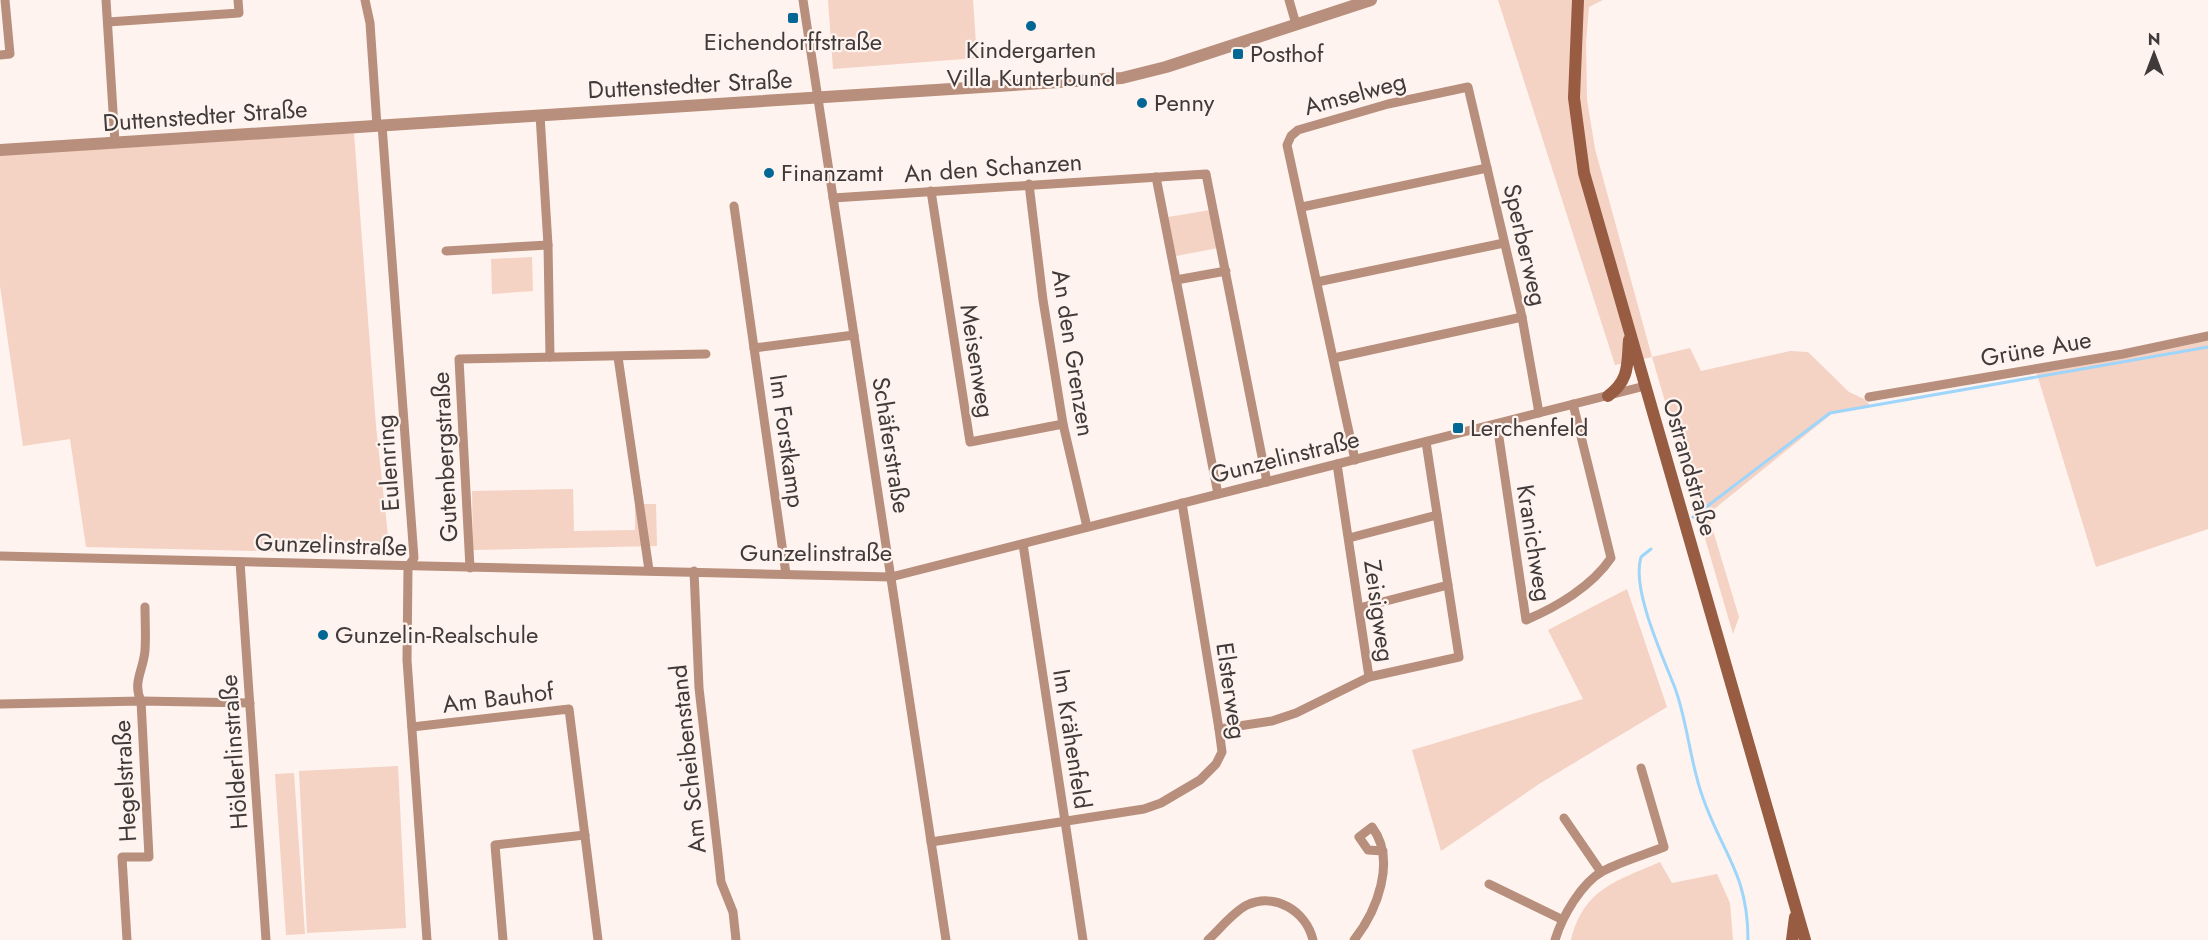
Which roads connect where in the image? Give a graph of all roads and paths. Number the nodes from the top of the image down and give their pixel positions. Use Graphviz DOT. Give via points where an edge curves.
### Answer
graph roads {
  1 [pos="5,0"];
  2 [pos="106,0"];
  3 [pos="238,0"];
  4 [pos="365,0"];
  5 [pos="803,0"];
  6 [pos="1289,0"];
  7 [pos="1371,0"];
  8 [pos="1578,0"];
  9 [pos="108,22"];
  10 [pos="1296,24"];
  11 [pos="0,55"];
  12 [pos="1468,87"];
  13 [pos="818,98"];
  14 [pos="540,115"];
  15 [pos="380,125"];
  16 [pos="115,143"];
  17 [pos="0,150"];
  18 [pos="1487,168"];
  19 [pos="1156,177"];
  20 [pos="1029,184"];
  21 [pos="931,191"];
  22 [pos="833,198"];
  23 [pos="734,206"];
  24 [pos="1302,207"];
  25 [pos="1504,243"];
  26 [pos="549,245"];
  27 [pos="446,251"];
  28 [pos="1226,271"];
  29 [pos="1176,280"];
  30 [pos="1317,282"];
  31 [pos="1522,318"];
  32 [pos="1629,332"];
  33 [pos="854,335"];
  34 [pos="2208,336"];
  35 [pos="754,348"];
  36 [pos="706,354"];
  37 [pos="550,357"];
  38 [pos="618,357"];
  39 [pos="1334,358"];
  40 [pos="1645,386"];
  41 [pos="1608,396"];
  42 [pos="1869,397"];
  43 [pos="1573,404"];
  44 [pos="1539,413"];
  45 [pos="1063,424"];
  46 [pos="1497,424"];
  47 [pos="1426,442"];
  48 [pos="1355,460"];
  49 [pos="1337,465"];
  50 [pos="1267,482"];
  51 [pos="1218,494"];
  52 [pos="1182,503"];
  53 [pos="1437,515"];
  54 [pos="1087,527"];
  55 [pos="1349,538"];
  56 [pos="1023,544"];
  57 [pos="0,556"];
  58 [pos="240,562"];
  59 [pos="408,567"];
  60 [pos="470,568"];
  61 [pos="649,570"];
  62 [pos="694,571"];
  63 [pos="786,574"];
  64 [pos="891,577"];
  65 [pos="1448,585"];
  66 [pos="145,607"];
  67 [pos="1359,608"];
  68 [pos="1369,677"];
  69 [pos="141,701"];
  70 [pos="250,703"];
  71 [pos="0,704"];
  72 [pos="412,727"];
  73 [pos="1219,729"];
  74 [pos="1641,768"];
  75 [pos="1564,818"];
  76 [pos="1065,822"];
  77 [pos="585,835"];
  78 [pos="931,842"];
  79 [pos="1383,851"];
  80 [pos="1601,872"];
  81 [pos="1489,884"];
  82 [pos="1795,907"];
  83 [pos="1562,919"];
  84 [pos="1216,936"];
  85 [pos="127,940"];
  86 [pos="266,940"];
  87 [pos="427,940"];
  88 [pos="503,940"];
  89 [pos="598,940"];
  90 [pos="736,940"];
  91 [pos="946,940"];
  92 [pos="1083,940"];
  93 [pos="1208,940"];
  94 [pos="1313,940"];
  95 [pos="1354,940"];
  96 [pos="1555,940"];
  97 [pos="1792,940"];
  98 [pos="1805,940"];
  1 -- 11 [label="street" via="10,54"];
  2 -- 9 [label="street"];
  3 -- 9 [label="street" via="239,13"];
  4 -- 15 [label="street, Eulenring"];
  5 -- 13 [label="street"];
  6 -- 10 [label="street"];
  7 -- 10 [label="street, Duttenstedter Straße"];
  8 -- 32 [label="main road, Ostrandstraße" via="1576,133"];
  9 -- 16 [label="street"];
  10 -- 13 [label="street, Duttenstedter Straße" via="1122,78"];
  12 -- 18 [label="street, Sperberweg"];
  12 -- 24 [label="street, Amselweg" via="1388,104 1298,130 1287,145"];
  13 -- 14 [label="street, Duttenstedter Straße"];
  13 -- 22 [label="street, Schäferstraße"];
  14 -- 15 [label="street, Duttenstedter Straße"];
  14 -- 26 [label="street"];
  15 -- 16 [label="street, Duttenstedter Straße"];
  15 -- 59 [label="street, Eulenring" via="414,558"];
  16 -- 17 [label="street, Duttenstedter Straße"];
  18 -- 24 [label="street"];
  18 -- 25 [label="street, Sperberweg"];
  19 -- 20 [label="street, An den Schanzen"];
  19 -- 28 [label="street, An den Schanzen" via="1206,174"];
  19 -- 29 [label="street"];
  20 -- 21 [label="street, An den Schanzen"];
  20 -- 45 [label="street, An den Grenzen" via="1042,300"];
  21 -- 22 [label="street, An den Schanzen"];
  21 -- 45 [label="street, Meisenweg" via="970,442"];
  22 -- 33 [label="street, Schäferstraße"];
  23 -- 35 [label="street, Im Forstkamp"];
  24 -- 30 [label="street, Amselweg"];
  25 -- 30 [label="street"];
  25 -- 31 [label="street, Sperberweg"];
  26 -- 27 [label="street"];
  26 -- 37 [label="street"];
  28 -- 29 [label="street"];
  28 -- 50 [label="street, An den Schanzen"];
  29 -- 51 [label="street"];
  30 -- 39 [label="street, Amselweg"];
  31 -- 39 [label="street"];
  31 -- 44 [label="street, Sperberweg"];
  32 -- 40 [label="main road, Ostrandstraße"];
  32 -- 41 [label="main road" via="1624,379"];
  33 -- 35 [label="street, Im Forstkamp"];
  33 -- 64 [label="street, Schäferstraße"];
  34 -- 42 [label="street, Grüne Aue"];
  35 -- 63 [label="street, Im Forstkamp"];
  36 -- 38 [label="street, Gutenbergstraße"];
  37 -- 38 [label="street, Gutenbergstraße"];
  37 -- 60 [label="street, Gutenbergstraße" via="459,359"];
  38 -- 61 [label="street"];
  39 -- 48 [label="street, Amselweg"];
  40 -- 41 [label="street, Gunzelinstraße"];
  40 -- 82 [label="main road, Ostrandstraße"];
  41 -- 43 [label="street, Gunzelinstraße"];
  43 -- 44 [label="street, Gunzelinstraße"];
  43 -- 46 [label="street, Kranichweg" via="1611,558 1602,571 1574,593 1526,620"];
  44 -- 46 [label="street, Gunzelinstraße"];
  45 -- 54 [label="street, An den Grenzen"];
  46 -- 47 [label="street, Gunzelinstraße"];
  47 -- 48 [label="street, Gunzelinstraße"];
  47 -- 53 [label="street"];
  48 -- 49 [label="street, Gunzelinstraße"];
  49 -- 50 [label="street, Gunzelinstraße"];
  49 -- 55 [label="street, Zeisigweg"];
  50 -- 51 [label="street, Gunzelinstraße"];
  51 -- 52 [label="street, Gunzelinstraße"];
  52 -- 54 [label="street, Gunzelinstraße"];
  52 -- 73 [label="street, Elsterweg"];
  53 -- 55 [label="street"];
  53 -- 65 [label="street"];
  54 -- 56 [label="street, Gunzelinstraße"];
  55 -- 67 [label="street, Zeisigweg"];
  56 -- 64 [label="street, Gunzelinstraße"];
  56 -- 76 [label="street, Im Krähenfeld"];
  57 -- 58 [label="street, Gunzelinstraße"];
  58 -- 59 [label="street, Gunzelinstraße"];
  58 -- 70 [label="street, Hölderlinstraße"];
  59 -- 60 [label="street, Gunzelinstraße"];
  59 -- 72 [label="street, Eulenring" via="407,660"];
  60 -- 61 [label="street, Gunzelinstraße"];
  61 -- 62 [label="street, Gunzelinstraße"];
  62 -- 63 [label="street, Gunzelinstraße"];
  62 -- 90 [label="street, Am Scheibenstand" via="699,688 722,882 733,912"];
  63 -- 64 [label="street, Gunzelinstraße"];
  64 -- 78 [label="street, Schäferstraße"];
  65 -- 67 [label="street"];
  65 -- 68 [label="street" via="1459,657"];
  66 -- 69 [label="street, Hegelstraße" via="145,653 137,677"];
  67 -- 68 [label="street, Zeisigweg"];
  68 -- 73 [label="street, Zeisigweg" via="1296,713"];
  69 -- 70 [label="street, Hegelstraße"];
  69 -- 71 [label="street"];
  69 -- 85 [label="street, Hegelstraße" via="149,857 122,857"];
  70 -- 86 [label="street, Hölderlinstraße"];
  72 -- 77 [label="street, Am Bauhof" via="569,709"];
  72 -- 87 [label="street, Eulenring"];
  73 -- 76 [label="street, Elsterweg" via="1222,752 1216,764 1178,794 1144,809"];
  74 -- 80 [label="street" via="1664,847"];
  75 -- 80 [label="street"];
  76 -- 78 [label="street, Elsterweg"];
  76 -- 92 [label="street, Im Krähenfeld"];
  77 -- 88 [label="street" via="495,845"];
  77 -- 89 [label="street, Am Bauhof"];
  78 -- 91 [label="street, Schäferstraße"];
  79 -- 95 [label="street" via="1376,899"];
  80 -- 83 [label="street"];
  81 -- 83 [label="street"];
  82 -- 97 [label="main road"];
  82 -- 98 [label="main road, Ostrandstraße"];
  83 -- 96 [label="street"];
  84 -- 93 [label="street"];
  84 -- 94 [label="street" via="1245,906 1273,901 1292,908 1303,918"];
}
